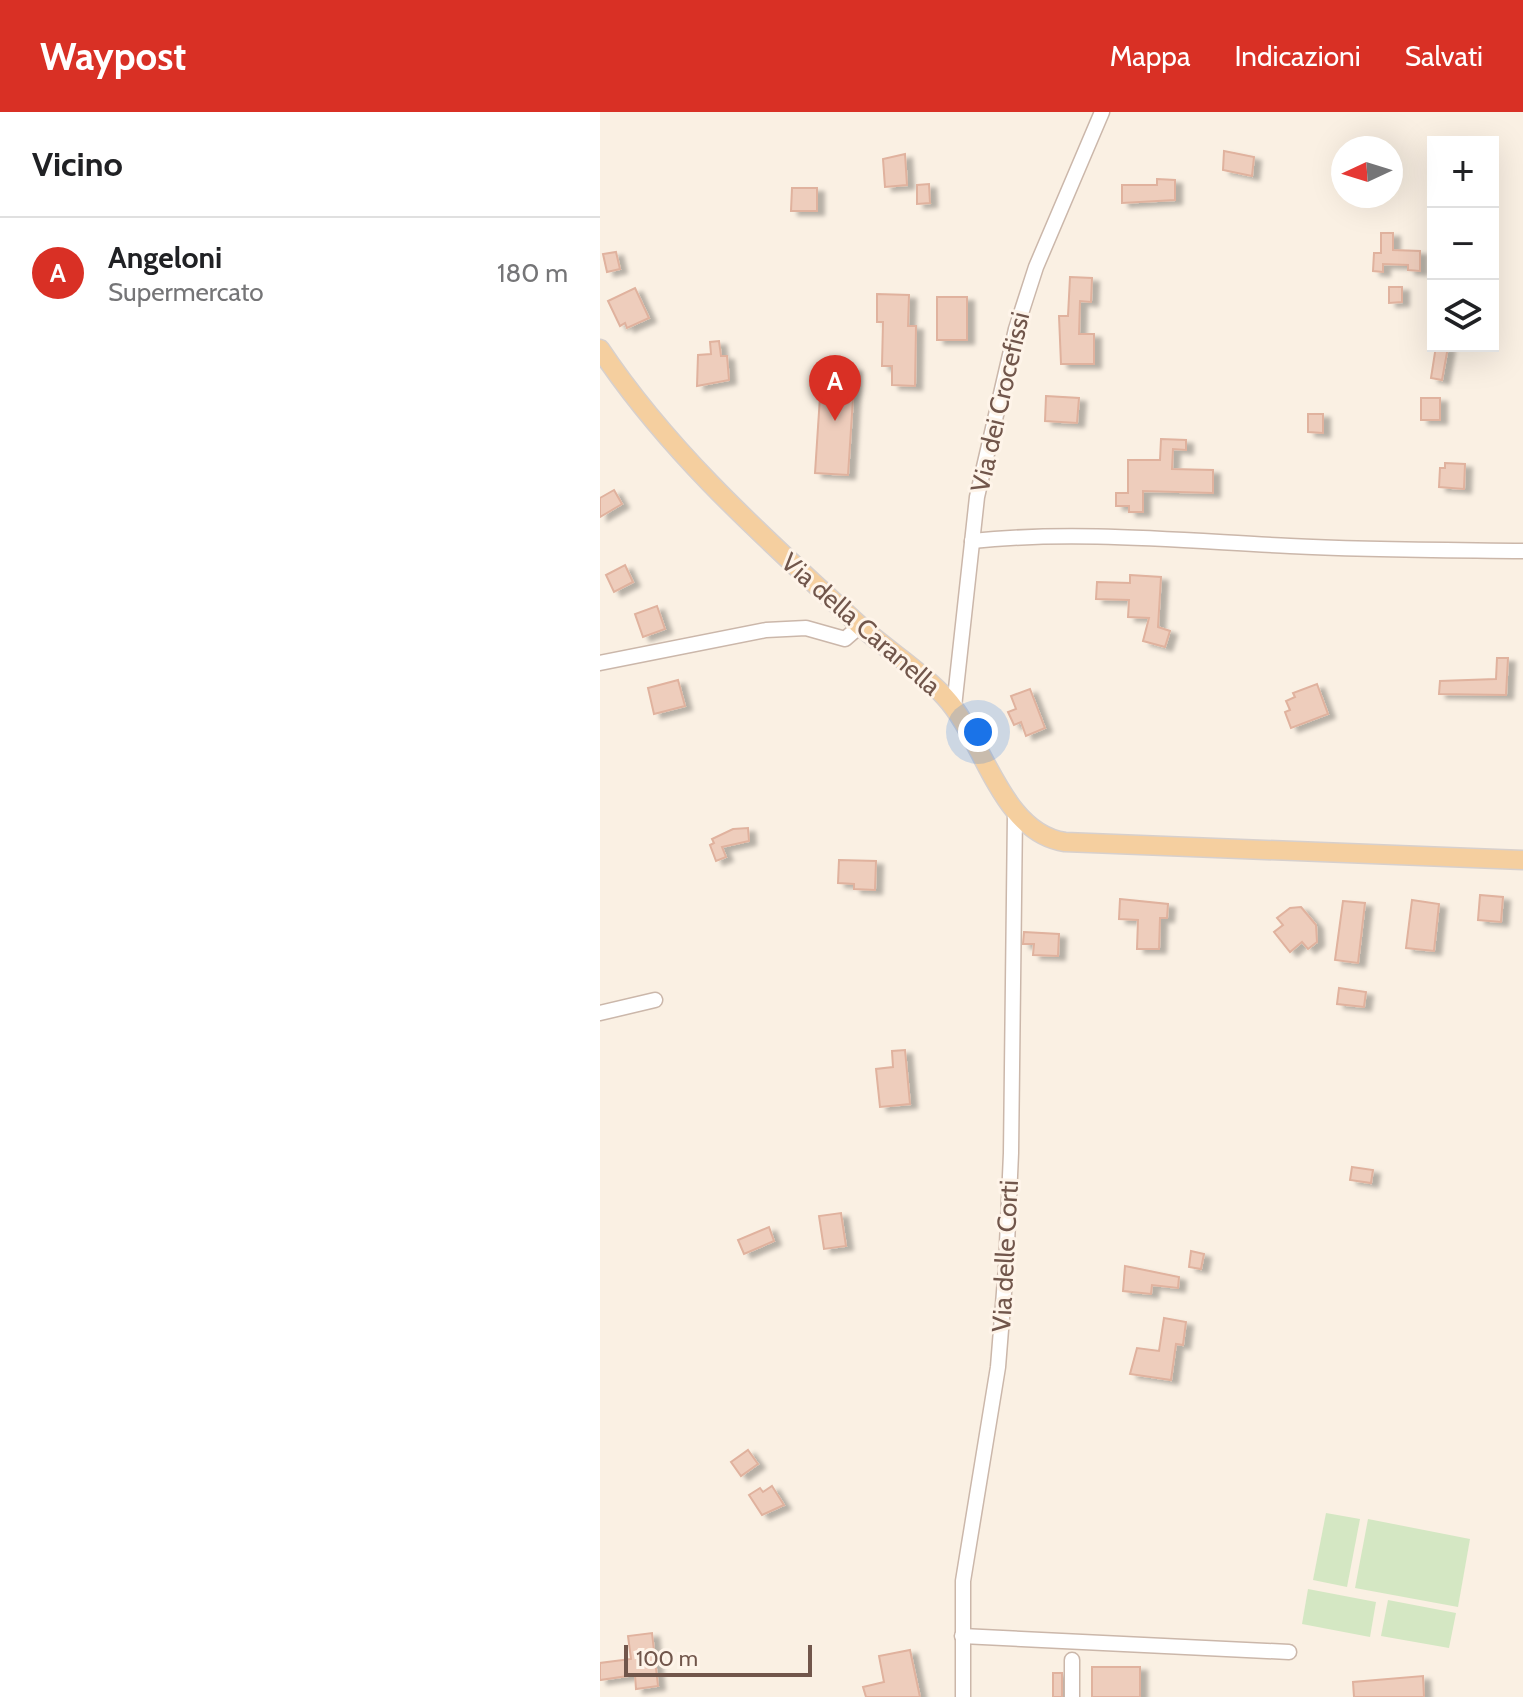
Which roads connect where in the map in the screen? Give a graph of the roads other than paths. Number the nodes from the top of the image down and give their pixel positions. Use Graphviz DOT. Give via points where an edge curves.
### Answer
graph roads {
  1 [pos="1102,112"];
  2 [pos="600,349"];
  3 [pos="972,541"];
  4 [pos="1523,551"];
  5 [pos="860,626"];
  6 [pos="600,663"];
  7 [pos="954,707"];
  8 [pos="1015,813"];
  9 [pos="1523,860"];
  10 [pos="655,1000"];
  11 [pos="600,1013"];
  12 [pos="962,1636"];
  13 [pos="1289,1652"];
  14 [pos="1072,1660"];
  15 [pos="963,1697"];
  16 [pos="1072,1697"];
  1 -- 3 [label="street, Via dei Crocefissi" via="1020,311 982,471"];
  2 -- 5 [label="main road, Via della Caranella" via="729,504"];
  3 -- 4 [label="street" via="1175,539"];
  3 -- 7 [label="street, Via dei Crocefissi"];
  5 -- 6 [label="street" via="845,639 806,628 766,630"];
  5 -- 7 [label="main road, Via della Caranella"];
  7 -- 8 [label="main road, Via della Caranella"];
  8 -- 9 [label="main road, Via della Caranella" via="1045,836 1065,842"];
  8 -- 12 [label="street, Via delle Corti" via="1006,1267 998,1367 963,1581"];
  10 -- 11 [label="street"];
  12 -- 13 [label="street"];
  12 -- 15 [label="street, Via delle Corti"];
  14 -- 16 [label="street"];
}
